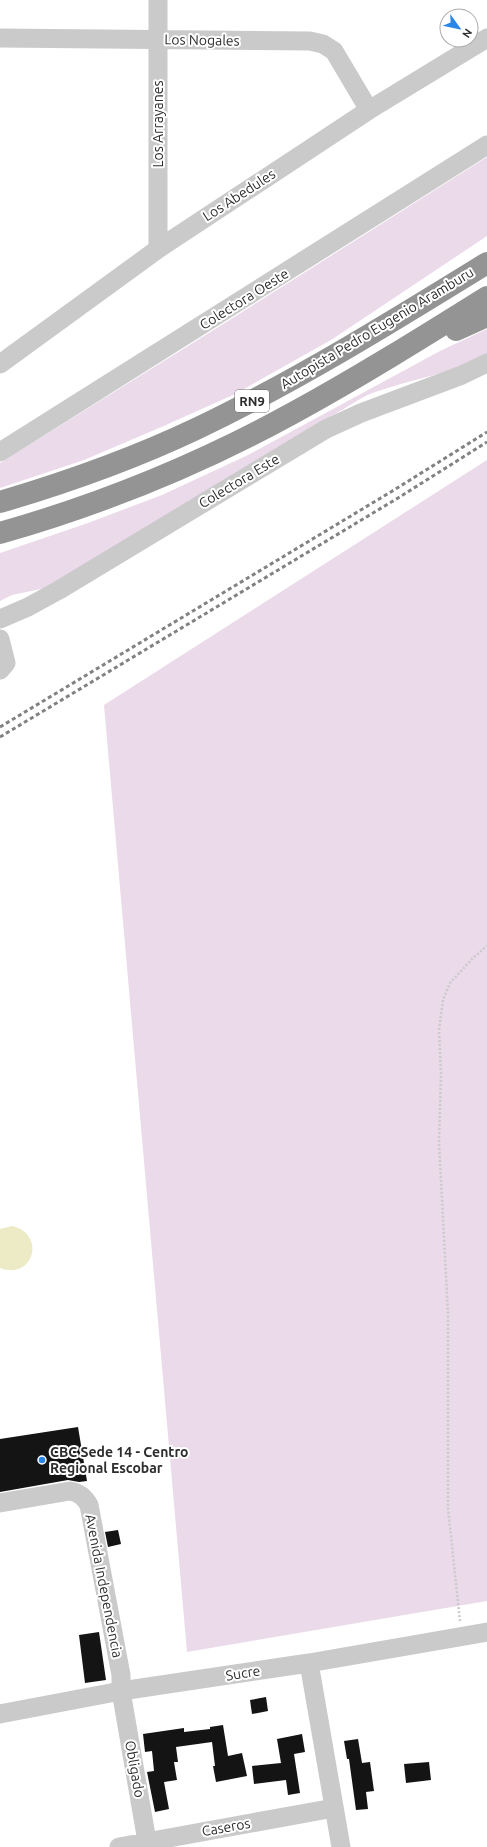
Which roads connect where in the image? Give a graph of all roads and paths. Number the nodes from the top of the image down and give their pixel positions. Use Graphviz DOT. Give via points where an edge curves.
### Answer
graph roads {
  1 [pos="158,0"];
  2 [pos="0,38"];
  3 [pos="487,38"];
  4 [pos="157,39"];
  5 [pos="369,110"];
  6 [pos="487,145"];
  7 [pos="487,248"];
  8 [pos="158,249"];
  9 [pos="487,263"];
  10 [pos="487,297"];
  11 [pos="403,315"];
  12 [pos="487,316"];
  13 [pos="487,363"];
  14 [pos="0,364"];
  15 [pos="373,368"];
  16 [pos="0,452"];
  17 [pos="0,502"];
  18 [pos="0,533"];
  19 [pos="0,619"];
  20 [pos="0,638"];
  21 [pos="0,670"];
  22 [pos="487,946"];
  23 [pos="0,1503"];
  24 [pos="487,1632"];
  25 [pos="462,1636"];
  26 [pos="309,1663"];
  27 [pos="122,1692"];
  28 [pos="0,1714"];
  29 [pos="334,1808"];
  30 [pos="147,1844"];
  31 [pos="119,1847"];
  32 [pos="340,1847"];
  1 -- 4 [label="street, Los Arrayanes"];
  2 -- 4 [label="street, Los Nogales"];
  3 -- 5 [label="street, Los Abedules"];
  4 -- 5 [label="street, Los Nogales" via="310,41 323,44 334,51"];
  4 -- 8 [label="street, Los Arrayanes"];
  5 -- 8 [label="street, Los Abedules"];
  6 -- 16 [label="street, Colectora Oeste"];
  7 -- 11 [label="highway"];
  8 -- 14 [label="street, Los Abedules"];
  9 -- 11 [label="highway, Autopista Pedro Eugenio Aramburu / RN9"];
  10 -- 15 [label="highway, RN9"];
  11 -- 17 [label="highway, Autopista Pedro Eugenio Aramburu / RN9" via="262,395 197,428 65,482"];
  12 -- 15 [label="highway"];
  13 -- 19 [label="street, Colectora Este" via="326,429 59,590"];
  15 -- 18 [label="highway, RN9" via="292,414 207,456 128,490"];
  20 -- 21 [label="street" via="6,663"];
  22 -- 25 [label="path" via="472,958 450,983 443,1000 440,1030 439,1142 448,1314 448,1508"];
  23 -- 27 [label="street, Avenida Independencia" via="70,1491 78,1493 89,1505"];
  24 -- 25 [label="street, Sucre"];
  25 -- 26 [label="street, Sucre"];
  26 -- 27 [label="street, Sucre"];
  26 -- 29 [label="street"];
  27 -- 28 [label="street, Sucre"];
  27 -- 30 [label="street, Obligado"];
  29 -- 30 [label="street, Caseros"];
  29 -- 32 [label="street"];
  30 -- 31 [label="street, Caseros"];
}
